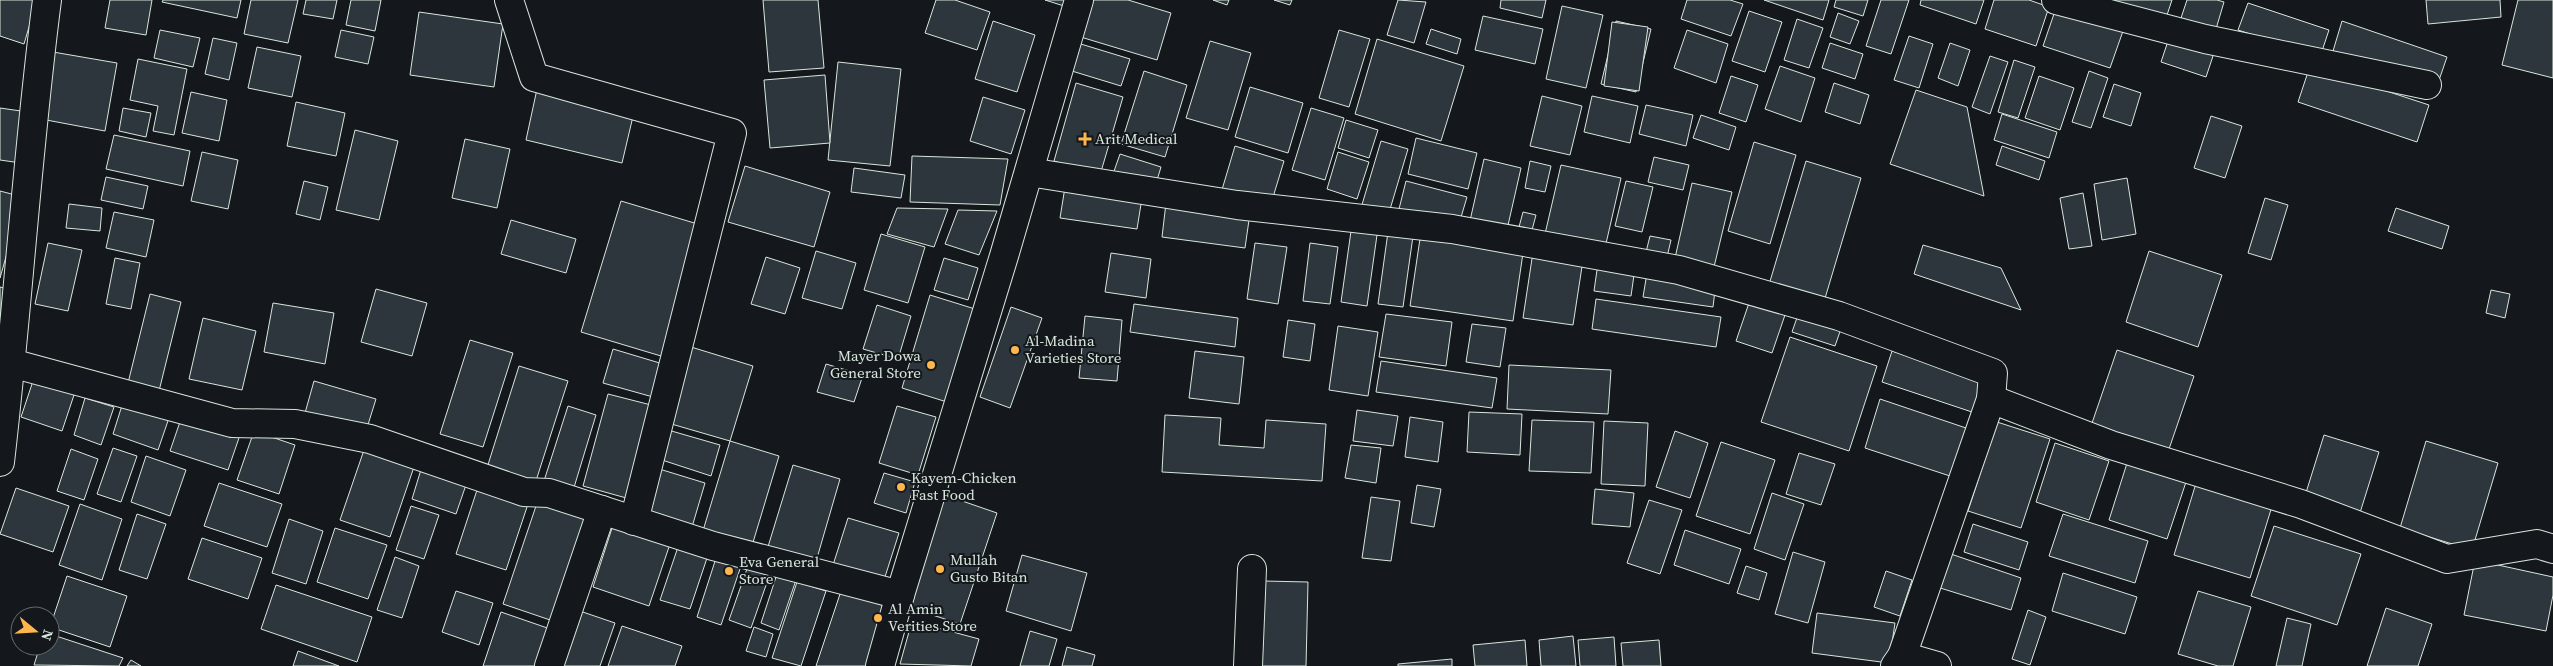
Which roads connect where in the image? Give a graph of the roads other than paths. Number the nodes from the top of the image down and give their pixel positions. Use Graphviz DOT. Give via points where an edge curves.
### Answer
graph roads {
  1 [pos="47,0"];
  2 [pos="509,0"];
  3 [pos="1079,0"];
  4 [pos="2056,0"];
  5 [pos="2427,85"];
  6 [pos="1028,172"];
  7 [pos="6,361"];
  8 [pos="1991,399"];
  9 [pos="0,462"];
  10 [pos="602,510"];
  11 [pos="634,521"];
  12 [pos="2553,548"];
  13 [pos="1252,569"];
  14 [pos="900,595"];
  15 [pos="1899,661"];
  16 [pos="549,666"];
  17 [pos="880,666"];
  18 [pos="1248,666"];
  19 [pos="1938,666"];
  1 -- 7 [label="street"];
  2 -- 11 [label="street" via="534,77 732,132"];
  3 -- 6 [label="street"];
  4 -- 5 [label="street" via="2205,39"];
  6 -- 8 [label="street" via="1237,205 1452,229 1679,270 1839,316 1993,373"];
  6 -- 14 [label="street"];
  7 -- 9 [label="street"];
  7 -- 10 [label="street" via="232,423 295,424 370,439 524,492 549,493"];
  8 -- 12 [label="street" via="2111,446 2301,504 2447,558 2537,544"];
  8 -- 15 [label="street"];
  10 -- 11 [label="street"];
  10 -- 16 [label="street"];
  11 -- 14 [label="street" via="713,546"];
  13 -- 18 [label="street"];
  14 -- 17 [label="street"];
  15 -- 19 [label="street"];
}
